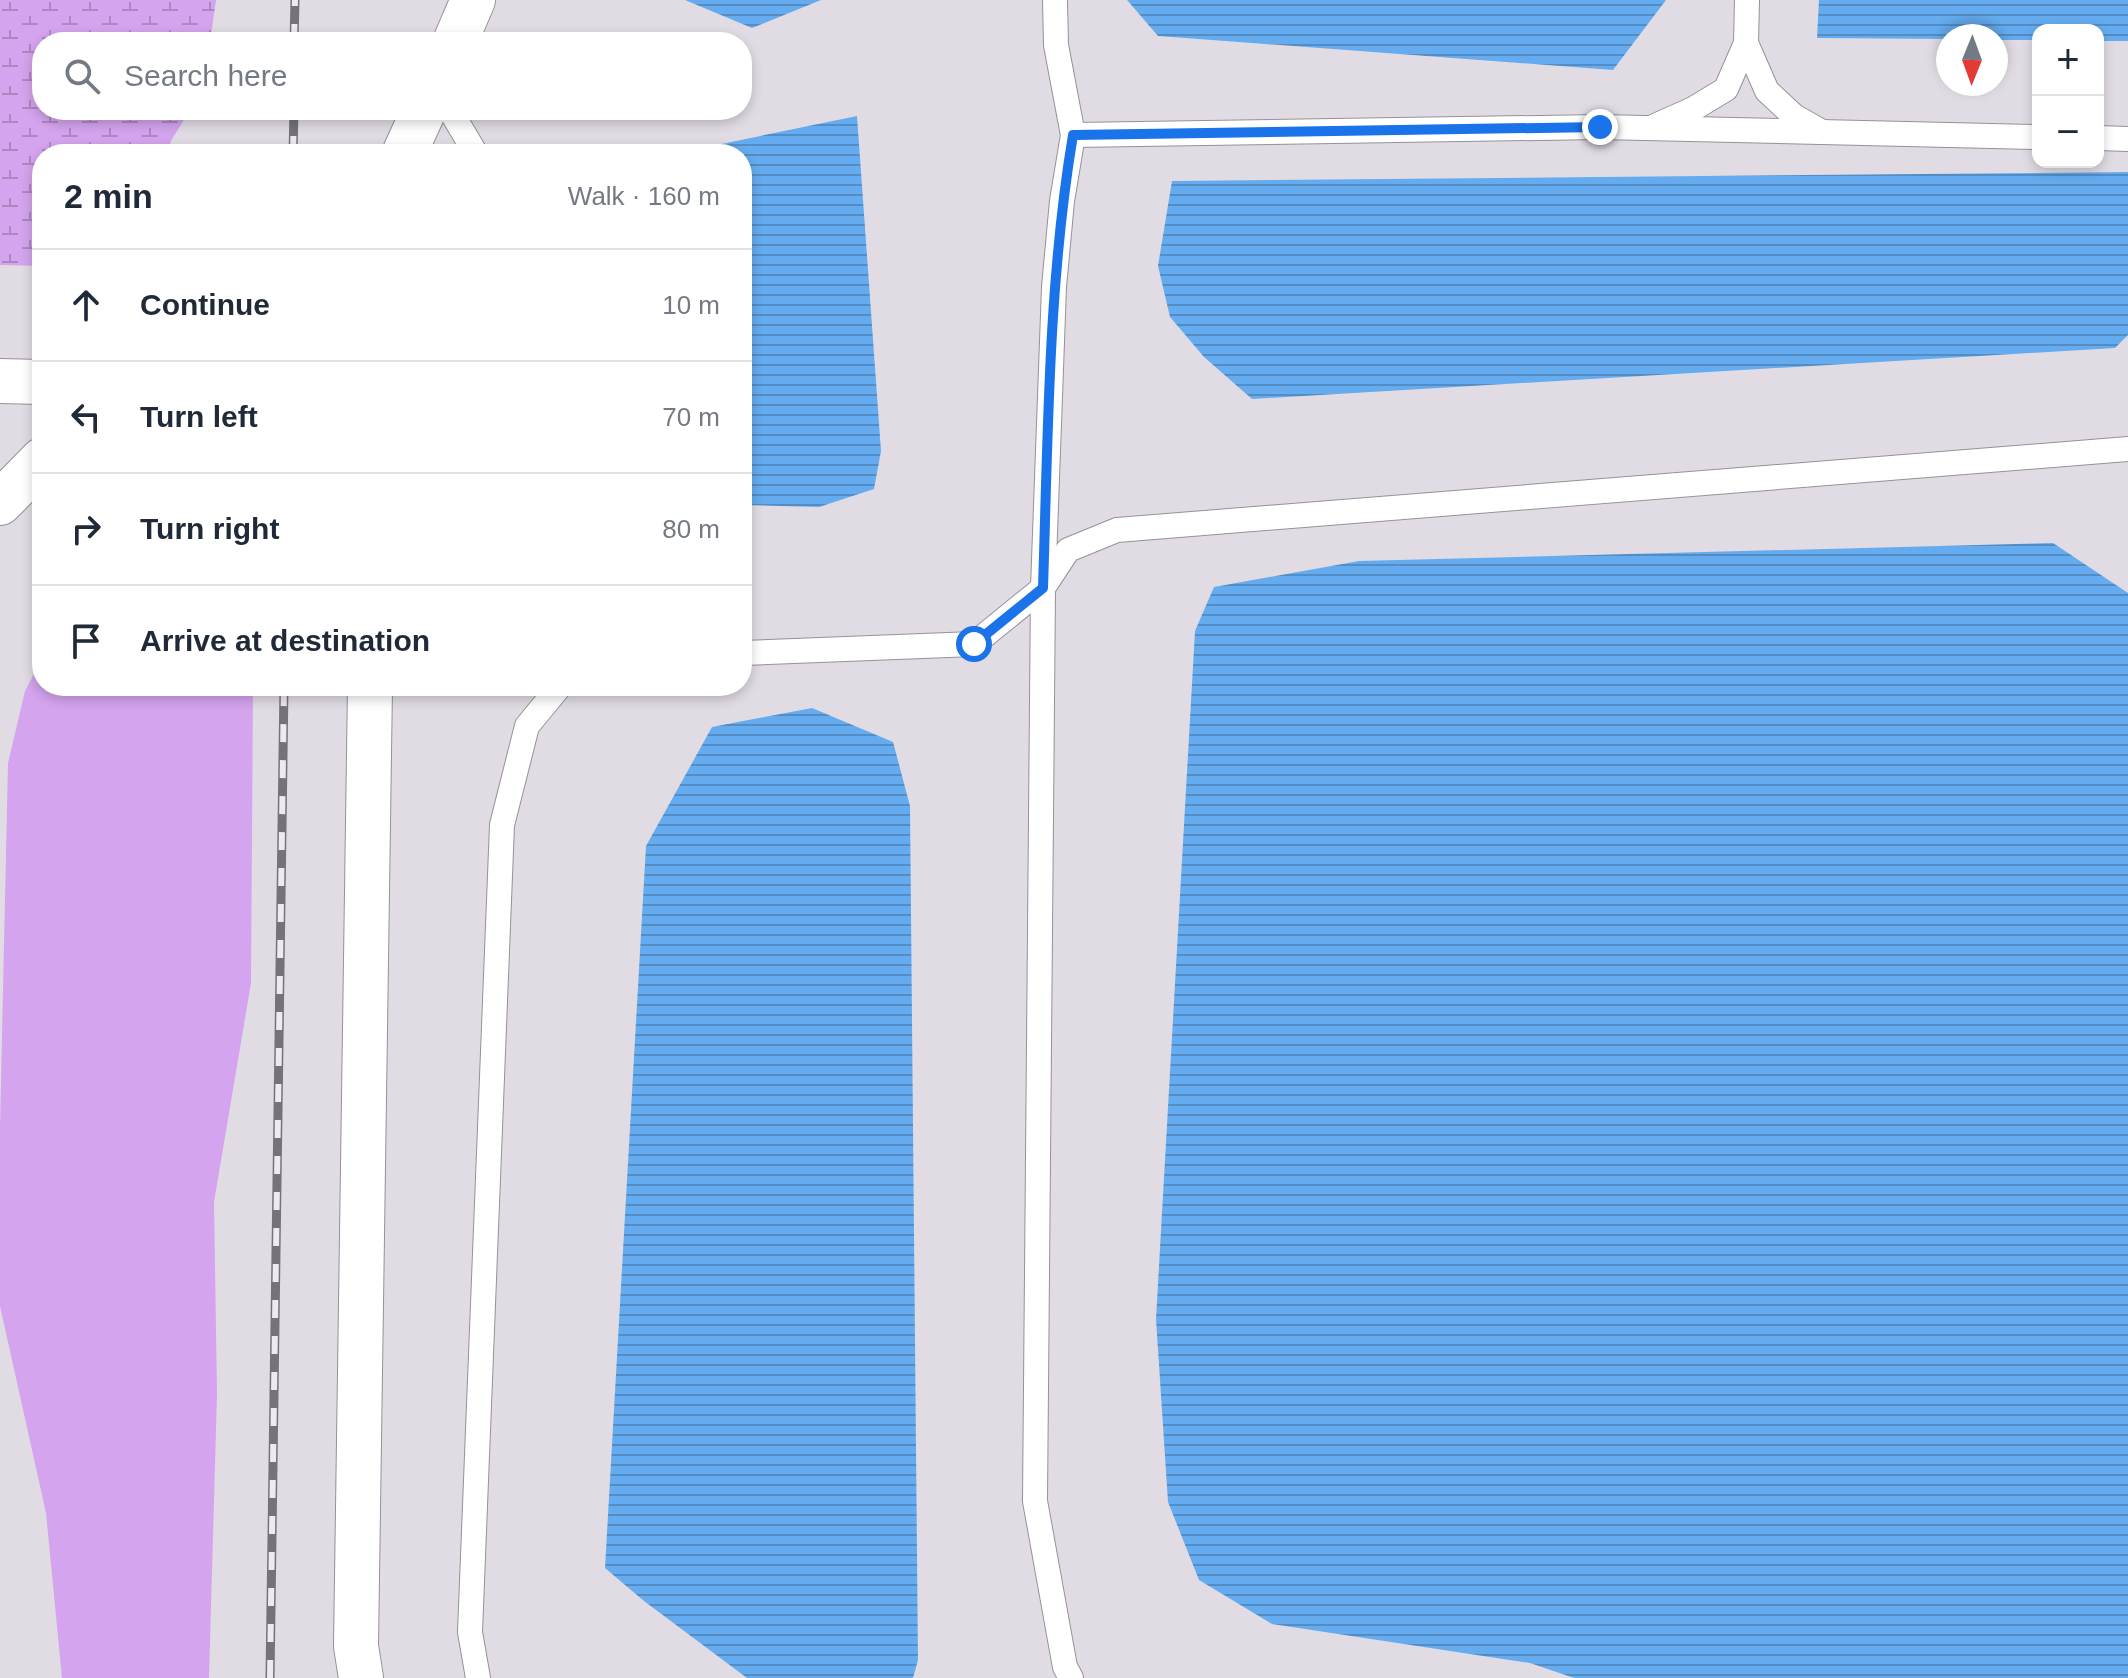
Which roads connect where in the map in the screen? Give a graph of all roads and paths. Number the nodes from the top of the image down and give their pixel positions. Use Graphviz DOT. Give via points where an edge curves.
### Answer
graph roads {
  1 [pos="473,0"];
  2 [pos="1055,0"];
  3 [pos="1747,0"];
  4 [pos="459,32"];
  5 [pos="1746,43"];
  6 [pos="419,120"];
  7 [pos="456,120"];
  8 [pos="1648,129"];
  9 [pos="1824,133"];
  10 [pos="1073,135"];
  11 [pos="2032,137"];
  12 [pos="2104,138"];
  13 [pos="2128,139"];
  14 [pos="409,144"];
  15 [pos="470,144"];
  16 [pos="0,381"];
  17 [pos="32,382"];
  18 [pos="2128,449"];
  19 [pos="32,470"];
  20 [pos="0,503"];
  21 [pos="1043,588"];
  22 [pos="752,653"];
  23 [pos="370,696"];
  24 [pos="552,696"];
  25 [pos="361,1678"];
  26 [pos="478,1678"];
  27 [pos="1071,1678"];
  1 -- 4 [label="street"];
  2 -- 10 [label="lane" via="1056,45"];
  3 -- 5 [label="lane"];
  5 -- 8 [label="lane" via="1726,89"];
  5 -- 9 [label="lane" via="1767,91 1794,116"];
  6 -- 14 [label="street"];
  7 -- 15 [label="lane"];
  8 -- 9 [label="lane"];
  8 -- 10 [label="lane"];
  9 -- 11 [label="lane"];
  10 -- 21 [label="lane" via="1054,287"];
  12 -- 13 [label="lane"];
  16 -- 17 [label="street"];
  18 -- 21 [label="lane" via="1117,530 1068,550"];
  19 -- 20 [label="street"];
  21 -- 22 [label="lane" via="974,644"];
  21 -- 27 [label="lane" via="1035,1501"];
  23 -- 25 [label="street" via="356,1646"];
  24 -- 26 [label="lane" via="527,726 502,825 470,1632"];
}
